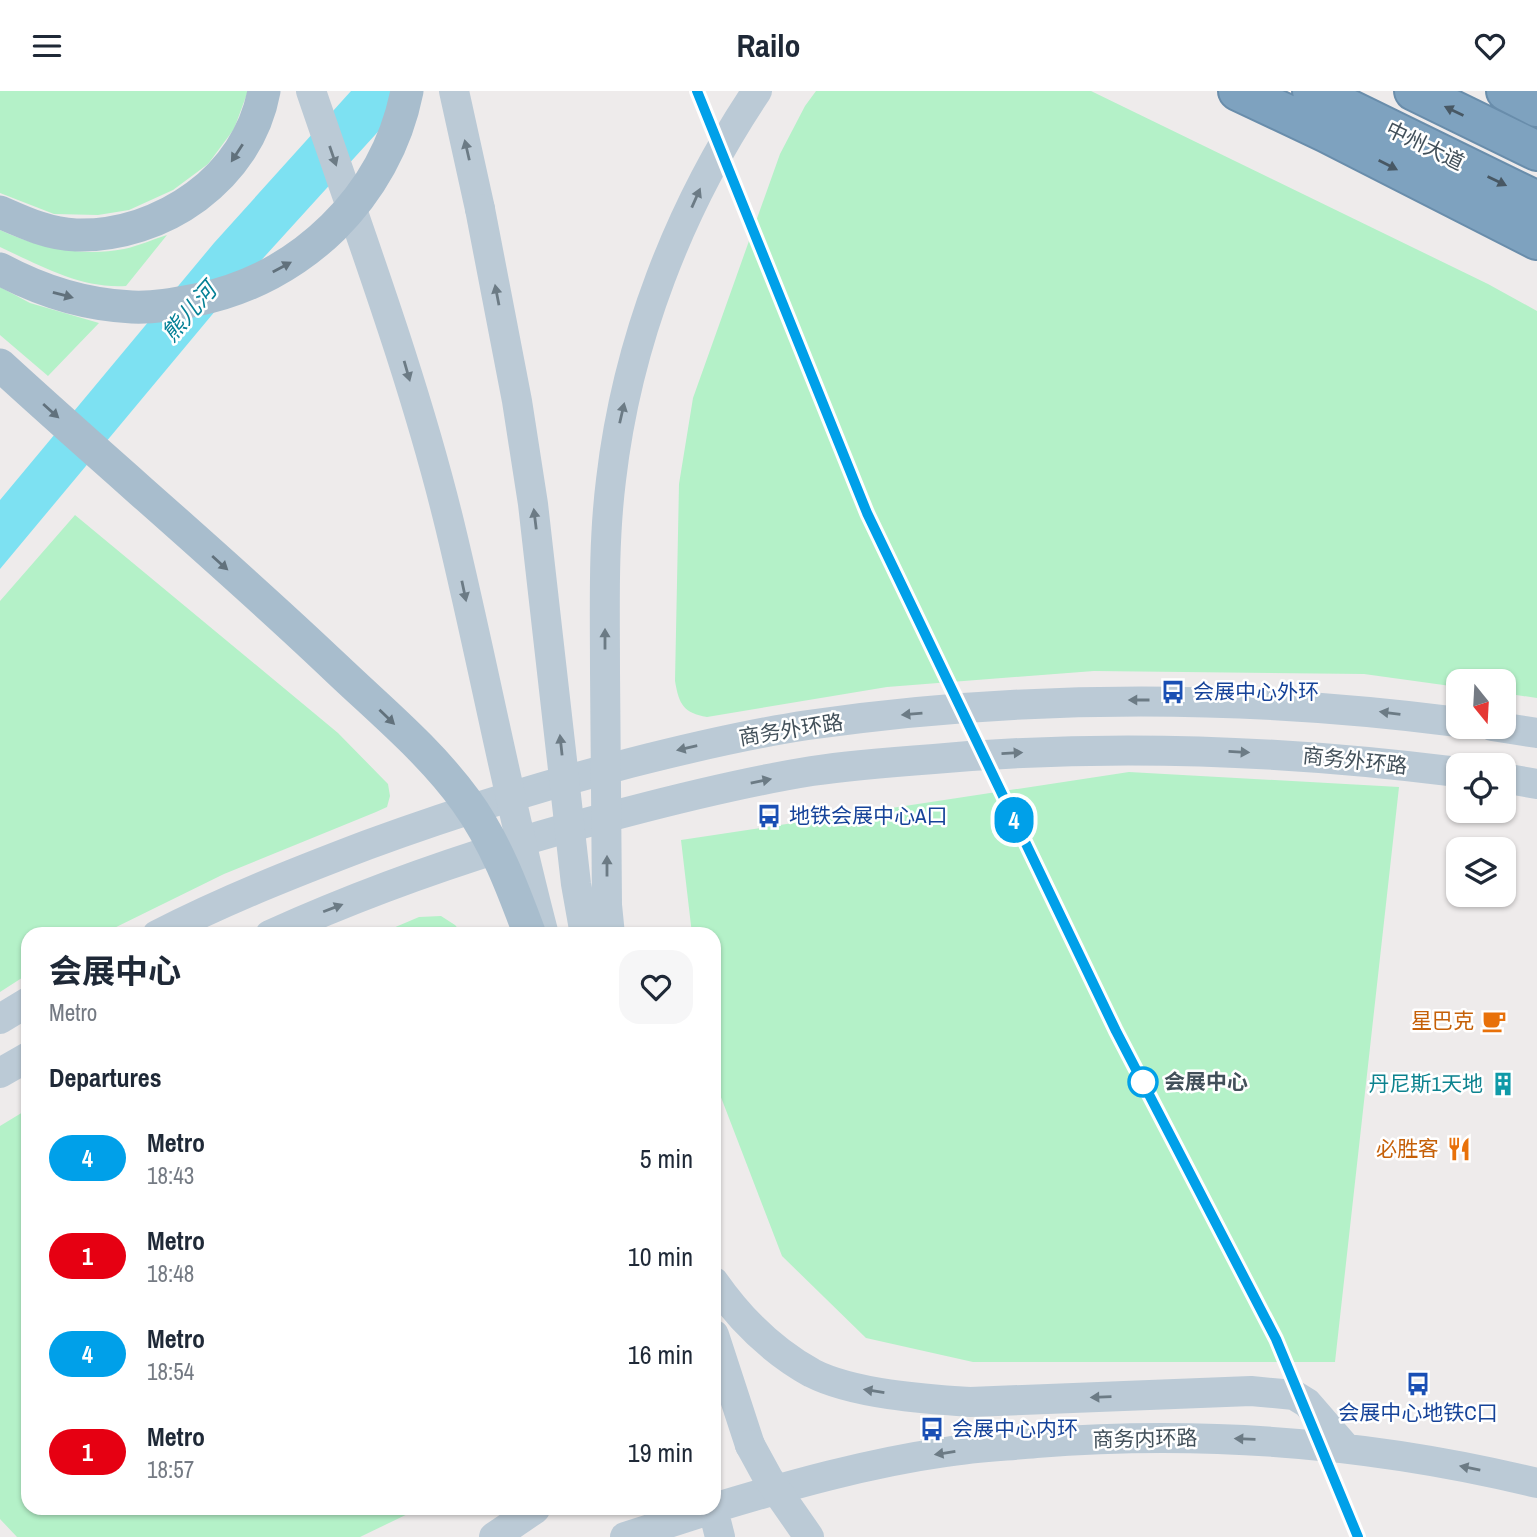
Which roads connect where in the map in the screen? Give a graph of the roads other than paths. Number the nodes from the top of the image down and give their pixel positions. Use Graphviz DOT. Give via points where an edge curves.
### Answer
graph roads {
  1 [pos="264,91"];
  2 [pos="311,91"];
  3 [pos="407,91"];
  4 [pos="454,91"];
  5 [pos="757,91"];
  6 [pos="1238,91"];
  7 [pos="1312,91"];
  8 [pos="1414,91"];
  9 [pos="1506,91"];
  10 [pos="1537,107"];
  11 [pos="1337,121"];
  12 [pos="1537,151"];
  13 [pos="1537,201"];
  14 [pos="0,212"];
  15 [pos="1537,240"];
  16 [pos="0,269"];
  17 [pos="0,365"];
  18 [pos="1446,721"];
  19 [pos="1516,730"];
  20 [pos="1537,733"];
  21 [pos="1446,771"];
  22 [pos="1516,780"];
  23 [pos="1537,784"];
  24 [pos="174,927"];
  25 [pos="288,927"];
  26 [pos="527,927"];
  27 [pos="542,927"];
  28 [pos="584,927"];
  29 [pos="609,927"];
  30 [pos="21,1006"];
  31 [pos="0,1019"];
  32 [pos="21,1061"];
  33 [pos="0,1073"];
  34 [pos="721,1292"];
  35 [pos="721,1356"];
  36 [pos="1346,1448"];
  37 [pos="1537,1483"];
  38 [pos="721,1506"];
  39 [pos="526,1515"];
  40 [pos="692,1515"];
  41 [pos="715,1515"];
  42 [pos="495,1537"];
  43 [pos="625,1537"];
  44 [pos="720,1537"];
  45 [pos="809,1537"];
  1 -- 14 [label="main road, one-way" via="250,134 230,165 200,195 167,215 136,228 74,235 36,228"];
  2 -- 27 [label="street, one-way, bridge" via="419,411 450,525"];
  16 -- 3 [label="main road, one-way, bridge" via="51,292 133,307 173,305 247,285 291,263 322,240 348,212 375,176"];
  28 -- 4 [label="street, one-way, bridge" via="521,427"];
  29 -- 5 [label="street, one-way, bridge" via="606,534 617,435 663,270 712,163"];
  6 -- 11 [label="highway"];
  7 -- 11 [label="highway, 中州大道"];
  12 -- 8 [label="highway, one-way"];
  9 -- 10 [label="highway"];
  11 -- 13 [label="highway, 中州大道, one-way"];
  11 -- 15 [label="highway, one-way"];
  17 -- 26 [label="main road, one-way, bridge" via="309,642 438,765 489,838"];
  18 -- 24 [label="street, 商务外环路, one-way" via="1307,705 1135,700 984,707 806,725 690,747 539,786 290,874"];
  19 -- 20 [label="street"];
  25 -- 21 [label="street, 商务外环路, one-way" via="448,865 552,831 700,793 813,771 987,754 1122,749 1303,755"];
  22 -- 23 [label="street"];
  30 -- 31 [label="street"];
  32 -- 33 [label="street"];
  36 -- 34 [label="street, one-way" via="1307,1403 1294,1395 1251,1391 970,1402 861,1389 814,1374 780,1353"];
  35 -- 45 [label="street, bridge" via="750,1445"];
  37 -- 36 [label="street, 商务内环路, one-way"];
  36 -- 38 [label="street, 商务内环路, one-way" via="1170,1438 1008,1446 898,1461"];
  39 -- 42 [label="street"];
  40 -- 43 [label="street, 商务内环路"];
  41 -- 44 [label="street"];
}
